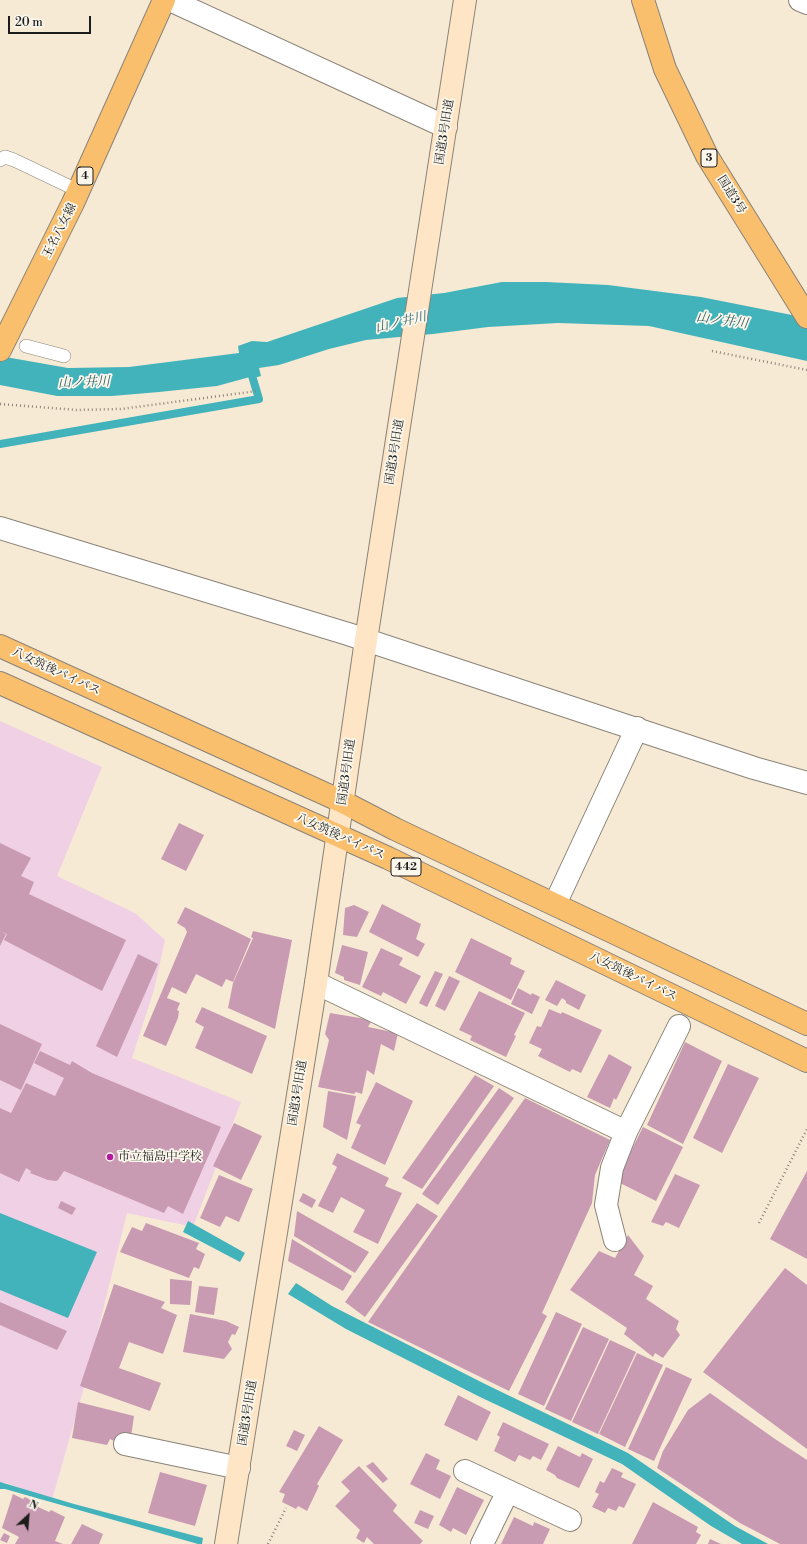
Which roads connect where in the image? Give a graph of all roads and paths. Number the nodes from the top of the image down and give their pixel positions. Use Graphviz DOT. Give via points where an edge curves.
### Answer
graph roads {
  1 [pos="164,0"];
  2 [pos="170,0"];
  3 [pos="465,0"];
  4 [pos="643,0"];
  5 [pos="800,0"];
  6 [pos="807,2"];
  7 [pos="446,127"];
  8 [pos="0,160"];
  9 [pos="79,191"];
  10 [pos="803,310"];
  11 [pos="1,346"];
  12 [pos="26,346"];
  13 [pos="712,351"];
  14 [pos="64,356"];
  15 [pos="807,370"];
  16 [pos="257,391"];
  17 [pos="0,404"];
  18 [pos="0,528"];
  19 [pos="366,640"];
  20 [pos="0,646"];
  21 [pos="0,683"];
  22 [pos="637,728"];
  23 [pos="807,783"];
  24 [pos="343,802"];
  25 [pos="338,835"];
  26 [pos="555,904"];
  27 [pos="316,983"];
  28 [pos="807,1024"];
  29 [pos="679,1026"];
  30 [pos="807,1061"];
  31 [pos="807,1129"];
  32 [pos="626,1132"];
  33 [pos="759,1223"];
  34 [pos="614,1240"];
  35 [pos="125,1444"];
  36 [pos="239,1468"];
  37 [pos="465,1471"];
  38 [pos="508,1491"];
  39 [pos="286,1508"];
  40 [pos="570,1520"];
  41 [pos="226,1544"];
  42 [pos="268,1544"];
  43 [pos="482,1544"];
  1 -- 9 [label="main road, 玉名八女線 / 4"];
  2 -- 7 [label="street"];
  3 -- 7 [label="street, 国道3号旧道"];
  4 -- 10 [label="main road, 国道3号 / 3" via="665,69 707,156"];
  5 -- 6 [label="street"];
  7 -- 19 [label="street, 国道3号旧道"];
  8 -- 9 [label="lane" via="5,157 14,160"];
  9 -- 11 [label="main road, 玉名八女線 / 4"];
  12 -- 14 [label="lane"];
  13 -- 15 [label="path"];
  16 -- 17 [label="path" via="121,409 77,410"];
  18 -- 19 [label="street"];
  19 -- 22 [label="street"];
  19 -- 24 [label="street, 国道3号旧道"];
  20 -- 24 [label="main road, 八女筑後バイパス / 442"];
  21 -- 25 [label="main road, 八女筑後バイパス / 442"];
  22 -- 23 [label="street" via="754,768"];
  22 -- 26 [label="street"];
  24 -- 25 [label="street, 国道3号旧道"];
  24 -- 26 [label="main road, 八女筑後バイパス / 442"];
  25 -- 27 [label="street, 国道3号旧道"];
  25 -- 30 [label="main road, 八女筑後バイパス / 442"];
  26 -- 28 [label="main road, 八女筑後バイパス / 442"];
  27 -- 32 [label="street"];
  27 -- 36 [label="street, 国道3号旧道"];
  29 -- 32 [label="street"];
  31 -- 33 [label="path"];
  32 -- 34 [label="street" via="612,1168 606,1205"];
  35 -- 36 [label="street"];
  36 -- 41 [label="street, 国道3号旧道"];
  37 -- 38 [label="street"];
  38 -- 40 [label="street"];
  38 -- 43 [label="street"];
  39 -- 42 [label="path"];
}
